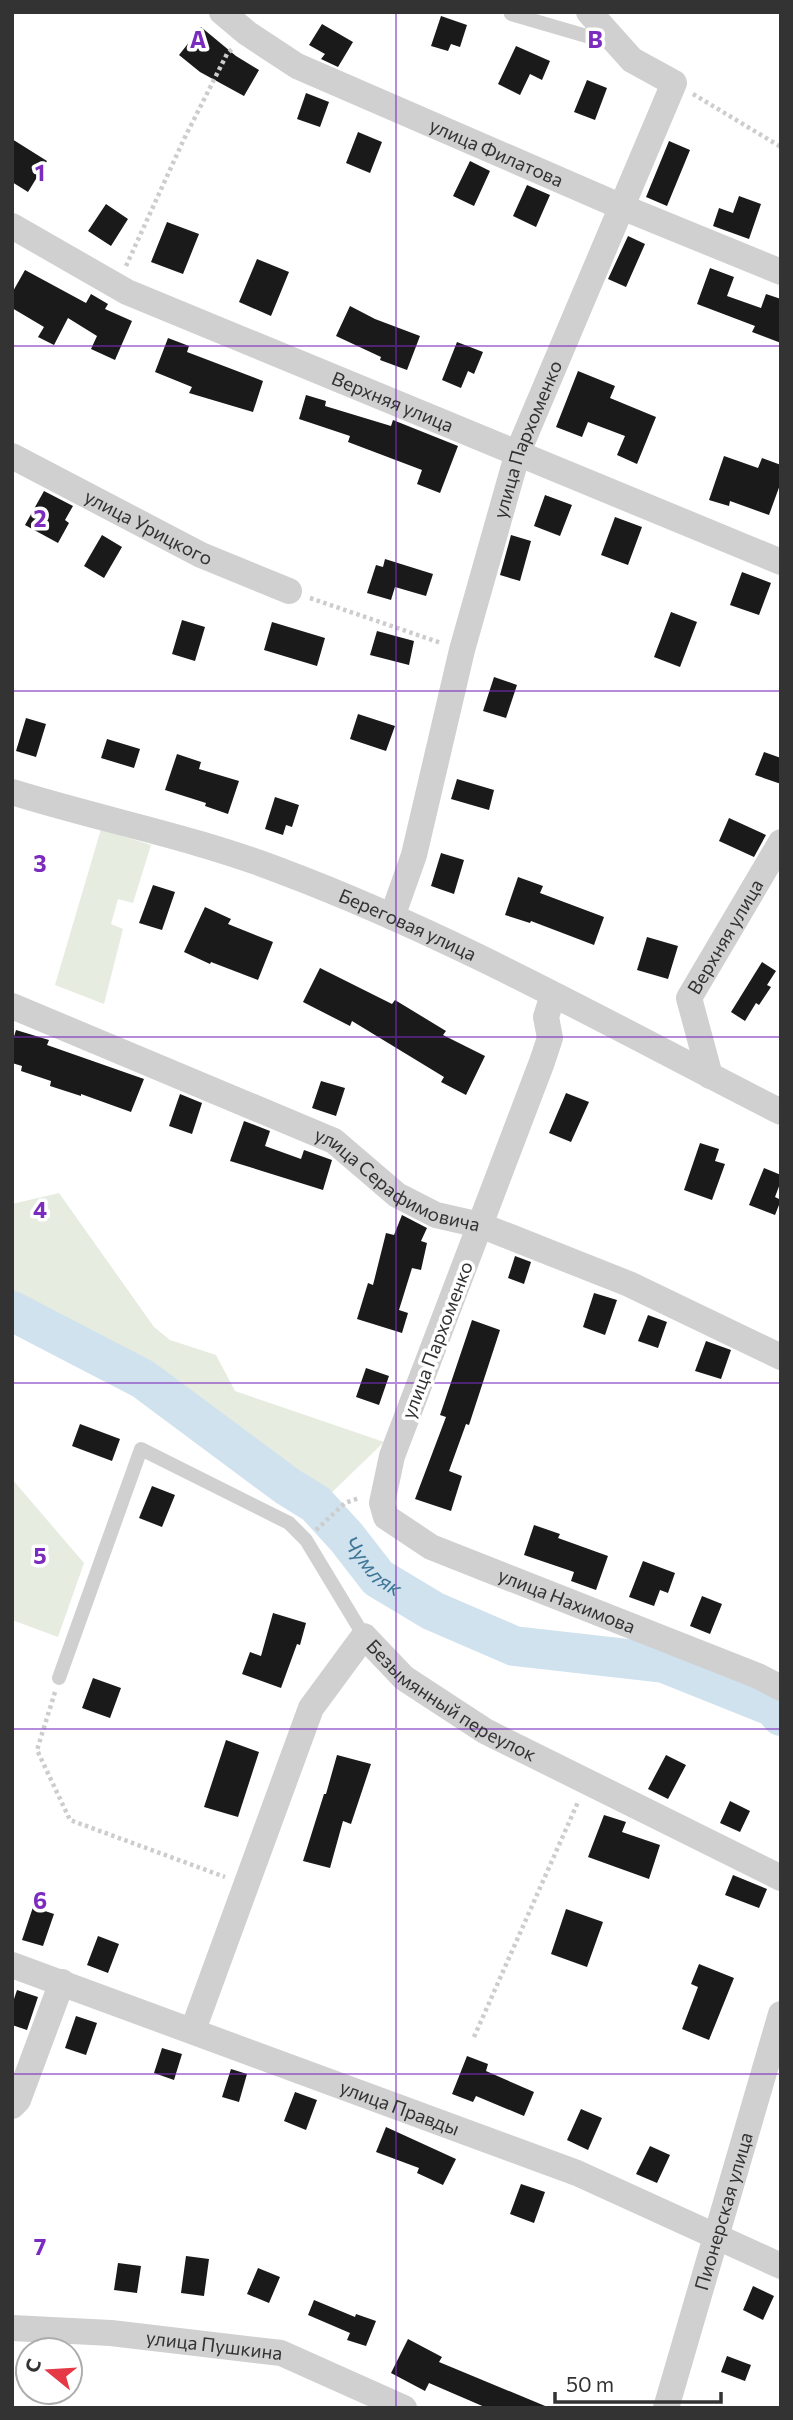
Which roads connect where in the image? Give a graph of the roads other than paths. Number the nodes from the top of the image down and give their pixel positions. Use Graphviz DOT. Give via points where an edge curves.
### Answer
graph roads {
  1 [pos="222,12"];
  2 [pos="589,12"];
  3 [pos="509,13"];
  4 [pos="619,46"];
  5 [pos="622,207"];
  6 [pos="12,226"];
  7 [pos="781,272"];
  8 [pos="518,452"];
  9 [pos="12,456"];
  10 [pos="781,562"];
  11 [pos="289,591"];
  12 [pos="12,792"];
  13 [pos="781,842"];
  14 [pos="392,917"];
  15 [pos="553,995"];
  16 [pos="12,1006"];
  17 [pos="710,1076"];
  18 [pos="781,1112"];
  19 [pos="481,1226"];
  20 [pos="781,1357"];
  21 [pos="386,1487"];
  22 [pos="364,1636"];
  23 [pos="59,1678"];
  24 [pos="781,1688"];
  25 [pos="781,1878"];
  26 [pos="12,1965"];
  27 [pos="62,1982"];
  28 [pos="781,2014"];
  29 [pos="193,2030"];
  30 [pos="12,2106"];
  31 [pos="716,2236"];
  32 [pos="781,2266"];
  33 [pos="12,2328"];
  34 [pos="404,2408"];
  35 [pos="666,2408"];
  1 -- 5 [label="street, улица Филатова" via="297,66"];
  2 -- 4 [label="street"];
  3 -- 4 [label="lane"];
  4 -- 5 [label="street, улица Пархоменко" via="632,60 674,83"];
  5 -- 7 [label="street, улица Филатова"];
  5 -- 8 [label="street, улица Пархоменко"];
  6 -- 8 [label="street, Верхняя улица" via="117,286"];
  8 -- 10 [label="street, Верхняя улица"];
  8 -- 14 [label="street, улица Пархоменко" via="462,650 414,855"];
  9 -- 11 [label="street, улица Урицкого" via="201,555"];
  12 -- 14 [label="street, Береговая улица" via="180,836 281,870"];
  13 -- 17 [label="street, Верхняя улица" via="688,998"];
  14 -- 15 [label="street, Береговая улица"];
  15 -- 17 [label="street, Береговая улица"];
  15 -- 19 [label="street, улица Пархоменко" via="545,1017 550,1038"];
  16 -- 19 [label="street, улица Серафимовича" via="334,1141 397,1195 436,1215"];
  17 -- 18 [label="street, Береговая улица"];
  19 -- 20 [label="street, улица Серафимовича" via="629,1284"];
  19 -- 21 [label="street, улица Пархоменко" via="392,1456"];
  21 -- 24 [label="street, улица Нахимова" via="382,1503 386,1517 431,1548"];
  22 -- 23 [label="lane" via="306,1540 289,1523 141,1449"];
  22 -- 25 [label="street, Безымянный переулок" via="404,1678 485,1731"];
  22 -- 29 [label="street, Безымянный переулок" via="311,1708"];
  26 -- 27 [label="street, улица Правды"];
  27 -- 29 [label="street, улица Правды"];
  27 -- 30 [label="street"];
  28 -- 31 [label="street, Пионерская улица"];
  29 -- 31 [label="street, улица Правды" via="577,2173"];
  31 -- 32 [label="street, улица Правды"];
  31 -- 35 [label="street, Пионерская улица"];
  33 -- 34 [label="street, улица Пушкина" via="111,2333 281,2353"];
}
